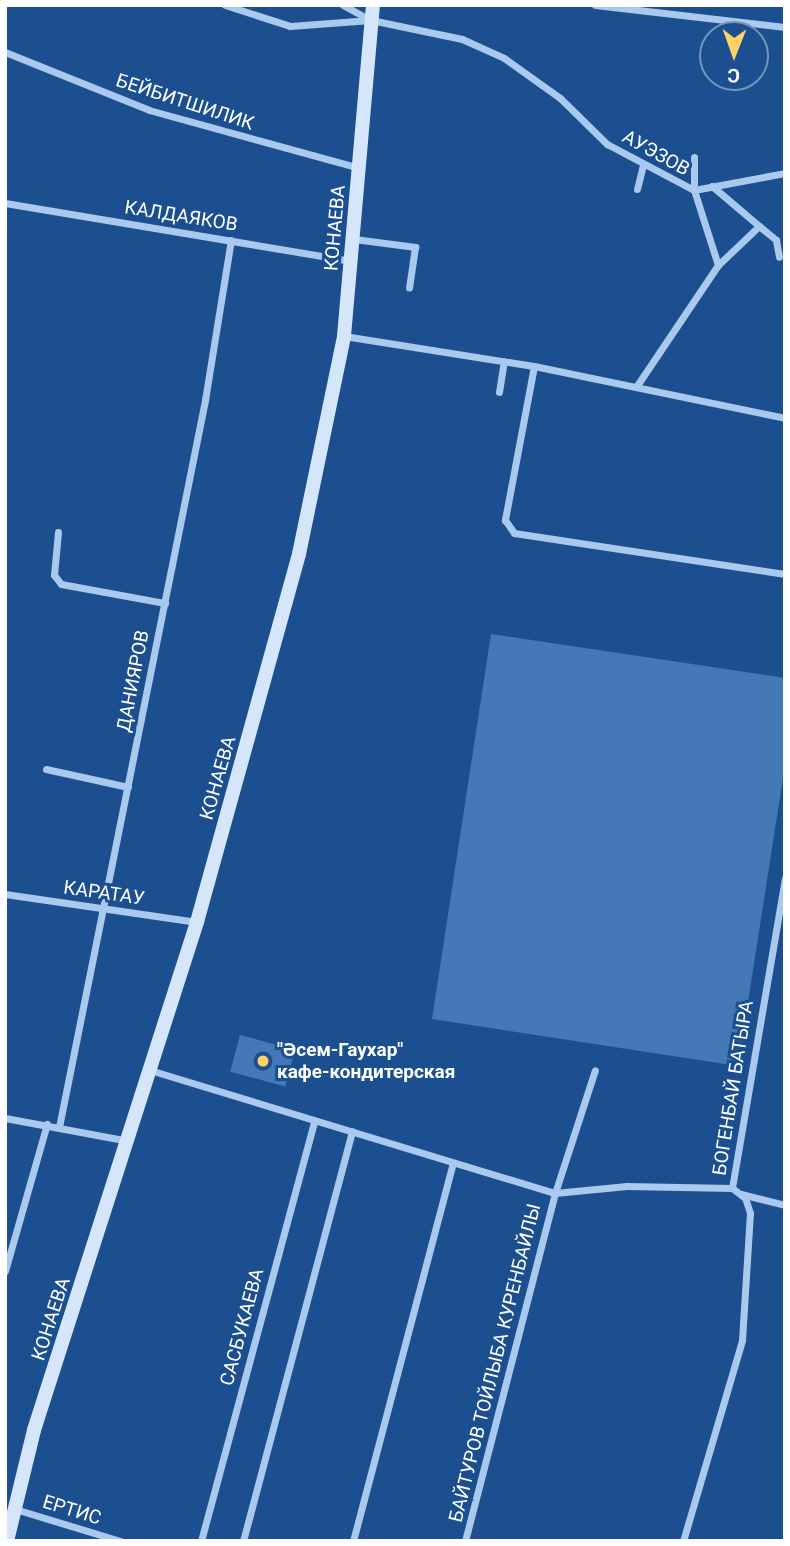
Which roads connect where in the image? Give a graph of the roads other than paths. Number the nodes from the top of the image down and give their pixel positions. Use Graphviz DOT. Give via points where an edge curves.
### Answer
graph roads {
  1 [pos="225,5"];
  2 [pos="343,5"];
  3 [pos="595,5"];
  4 [pos="372,13"];
  5 [pos="785,27"];
  6 [pos="5,52"];
  7 [pos="694,157"];
  8 [pos="643,165"];
  9 [pos="359,168"];
  10 [pos="785,173"];
  11 [pos="712,186"];
  12 [pos="637,188"];
  13 [pos="694,190"];
  14 [pos="5,203"];
  15 [pos="760,226"];
  16 [pos="354,239"];
  17 [pos="231,240"];
  18 [pos="779,257"];
  19 [pos="352,261"];
  20 [pos="718,265"];
  21 [pos="409,288"];
  22 [pos="344,336"];
  23 [pos="504,360"];
  24 [pos="534,366"];
  25 [pos="636,387"];
  26 [pos="499,392"];
  27 [pos="784,416"];
  28 [pos="58,531"];
  29 [pos="785,574"];
  30 [pos="165,603"];
  31 [pos="46,769"];
  32 [pos="128,787"];
  33 [pos="785,878"];
  34 [pos="5,894"];
  35 [pos="103,909"];
  36 [pos="197,922"];
  37 [pos="594,1070"];
  38 [pos="153,1071"];
  39 [pos="5,1118"];
  40 [pos="314,1121"];
  41 [pos="47,1124"];
  42 [pos="59,1127"];
  43 [pos="352,1131"];
  44 [pos="129,1141"];
  45 [pos="453,1163"];
  46 [pos="735,1191"];
  47 [pos="555,1193"];
  48 [pos="785,1205"];
  49 [pos="5,1237"];
  50 [pos="15,1238"];
  51 [pos="5,1271"];
  52 [pos="15,1509"];
  53 [pos="7,1541"];
  54 [pos="120,1541"];
  55 [pos="201,1541"];
  56 [pos="243,1541"];
  57 [pos="353,1541"];
  58 [pos="465,1541"];
  59 [pos="683,1541"];
  1 -- 4 [label="street" via="290,26"];
  2 -- 4 [label="street"];
  3 -- 5 [label="street"];
  4 -- 8 [label="street, АУЭЗОВ" via="462,39 503,58 578,112 607,144"];
  4 -- 9 [label="main road, КОНАЕВА"];
  6 -- 9 [label="street, БЕЙБИТШИЛИК" via="149,110"];
  7 -- 13 [label="street"];
  8 -- 12 [label="street"];
  8 -- 13 [label="street, АУЭЗОВ"];
  9 -- 16 [label="main road, КОНАЕВА"];
  10 -- 11 [label="street"];
  11 -- 13 [label="street"];
  11 -- 15 [label="street"];
  13 -- 20 [label="street, АУЭЗОВ"];
  14 -- 17 [label="street, КАЛДАЯКОВ"];
  15 -- 18 [label="street" via="776,240"];
  15 -- 20 [label="street"];
  16 -- 19 [label="main road, КОНАЕВА"];
  16 -- 21 [label="street" via="415,247"];
  17 -- 19 [label="street, КАЛДАЯКОВ"];
  17 -- 30 [label="street, ДАНИЯРОВ"];
  19 -- 22 [label="main road, КОНАЕВА"];
  20 -- 25 [label="street"];
  22 -- 23 [label="street"];
  22 -- 36 [label="main road, КОНАЕВА" via="299,554"];
  23 -- 24 [label="street"];
  23 -- 26 [label="street"];
  24 -- 25 [label="street"];
  24 -- 29 [label="street" via="505,520 514,533"];
  25 -- 27 [label="street"];
  28 -- 30 [label="street" via="54,575 61,584"];
  30 -- 32 [label="street, ДАНИЯРОВ"];
  31 -- 32 [label="street"];
  32 -- 35 [label="street, ДАНИЯРОВ"];
  33 -- 46 [label="street, БОГЕНБАЙ БАТЫРА"];
  34 -- 35 [label="street, КАРАТАУ"];
  35 -- 36 [label="street, КАРАТАУ"];
  35 -- 42 [label="street, ДАНИЯРОВ"];
  36 -- 38 [label="main road, КОНАЕВА"];
  37 -- 47 [label="street, БАЙТУРОВ ТОЙЛЫБА КУРЕНБАЙЛЫ"];
  38 -- 40 [label="street"];
  38 -- 44 [label="main road, КОНАЕВА"];
  39 -- 41 [label="street"];
  40 -- 43 [label="street"];
  40 -- 55 [label="street, САСБУКАЕВА"];
  41 -- 42 [label="street"];
  41 -- 50 [label="street"];
  42 -- 44 [label="street"];
  43 -- 45 [label="street"];
  43 -- 56 [label="street"];
  44 -- 52 [label="main road, КОНАЕВА" via="34,1430"];
  45 -- 47 [label="street"];
  45 -- 57 [label="street"];
  46 -- 47 [label="street" via="627,1186"];
  46 -- 48 [label="street"];
  46 -- 59 [label="street, БОГЕНБАЙ БАТЫРА" via="750,1213 742,1340"];
  47 -- 58 [label="street, БАЙТУРОВ ТОЙЛЫБА КУРЕНБАЙЛЫ"];
  49 -- 50 [label="street"];
  50 -- 51 [label="street"];
  52 -- 53 [label="main road, КОНАЕВА"];
  52 -- 54 [label="street, ЕРТИС"];
}
